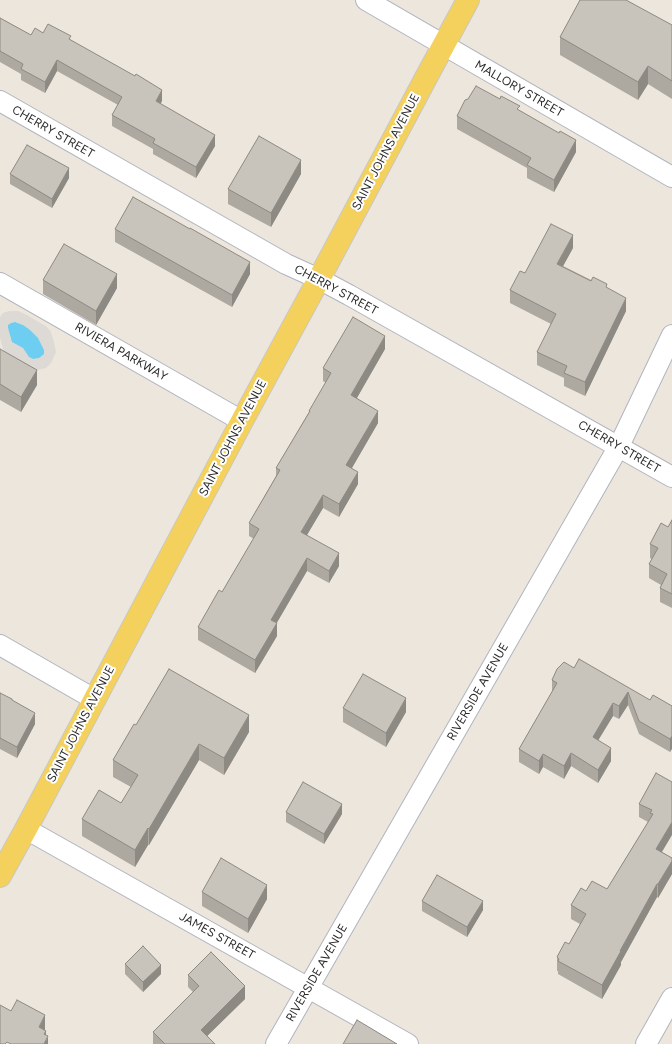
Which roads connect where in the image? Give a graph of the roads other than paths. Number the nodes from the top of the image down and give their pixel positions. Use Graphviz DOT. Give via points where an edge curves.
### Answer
graph roads {
  1 [pos="366,0"];
  2 [pos="468,0"];
  3 [pos="444,45"];
  4 [pos="0,102"];
  5 [pos="672,177"];
  6 [pos="319,279"];
  7 [pos="0,283"];
  8 [pos="672,335"];
  9 [pos="242,421"];
  10 [pos="619,446"];
  11 [pos="672,477"];
  12 [pos="0,645"];
  13 [pos="94,699"];
  14 [pos="26,828"];
  15 [pos="0,876"];
  16 [pos="308,988"];
  17 [pos="672,998"];
  18 [pos="276,1044"];
  19 [pos="408,1044"];
  20 [pos="646,1044"];
  1 -- 3 [label="street, MALLORY STREET"];
  2 -- 3 [label="main road, SAINT JOHNS AVENUE"];
  3 -- 5 [label="street, MALLORY STREET"];
  3 -- 6 [label="main road, SAINT JOHNS AVENUE"];
  4 -- 6 [label="street, CHERRY STREET" via="286,264"];
  6 -- 9 [label="main road, SAINT JOHNS AVENUE"];
  6 -- 10 [label="street, CHERRY STREET"];
  7 -- 9 [label="street, RIVIERA PARKWAY"];
  8 -- 10 [label="street, RIVERSIDE AVENUE"];
  9 -- 13 [label="main road, SAINT JOHNS AVENUE"];
  10 -- 11 [label="street, CHERRY STREET"];
  10 -- 16 [label="street, RIVERSIDE AVENUE"];
  12 -- 13 [label="street"];
  13 -- 14 [label="main road, SAINT JOHNS AVENUE"];
  14 -- 15 [label="main road, SAINT JOHNS AVENUE"];
  14 -- 16 [label="street, JAMES STREET"];
  16 -- 18 [label="street, RIVERSIDE AVENUE"];
  16 -- 19 [label="street, JAMES STREET"];
  17 -- 20 [label="street"];
}
